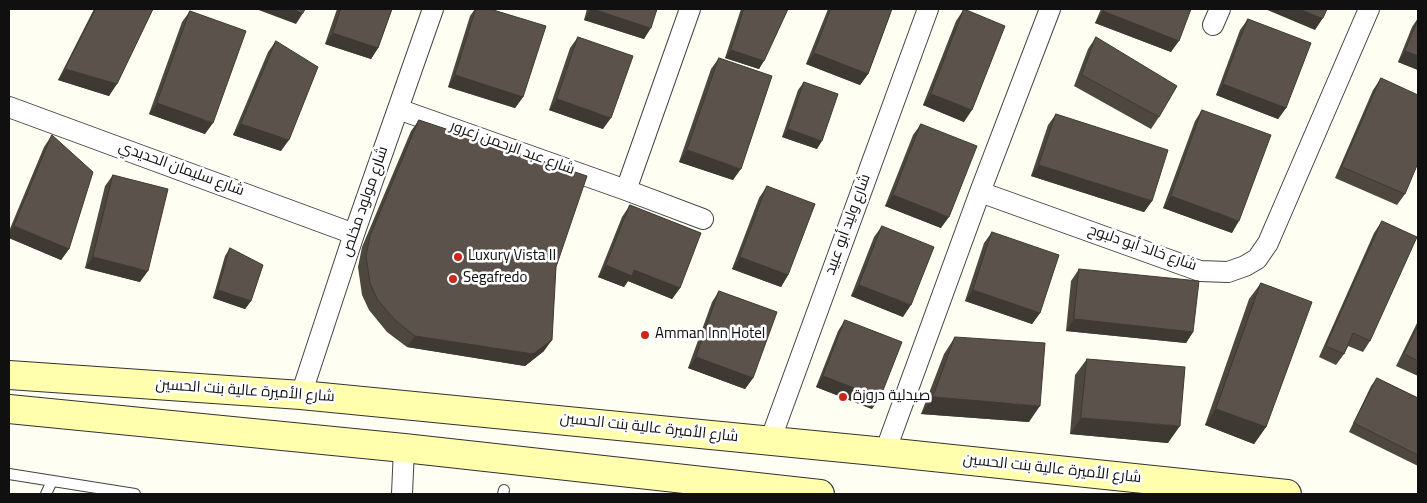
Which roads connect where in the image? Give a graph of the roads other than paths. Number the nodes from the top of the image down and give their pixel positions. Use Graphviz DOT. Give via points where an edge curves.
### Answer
graph roads {
  1 [pos="432,9"];
  2 [pos="690,9"];
  3 [pos="928,9"];
  4 [pos="1050,9"];
  5 [pos="1369,9"];
  6 [pos="9,106"];
  7 [pos="398,109"];
  8 [pos="626,190"];
  9 [pos="980,192"];
  10 [pos="703,219"];
  11 [pos="354,234"];
  12 [pos="9,375"];
  13 [pos="301,395"];
  14 [pos="9,409"];
  15 [pos="770,441"];
  16 [pos="404,448"];
  17 [pos="886,452"];
  18 [pos="9,474"];
  19 [pos="52,481"];
  20 [pos="751,491"];
  21 [pos="46,494"];
  22 [pos="135,494"];
  23 [pos="402,494"];
  24 [pos="820,494"];
  25 [pos="1287,494"];
  1 -- 7 [label="street, شارع مولود مخلص"];
  2 -- 8 [label="street"];
  3 -- 15 [label="street, شارع وليد أبو عبيد"];
  4 -- 9 [label="street"];
  5 -- 9 [label="street, شارع خالد أبو دلبوح" via="1268,243 1257,259 1245,266 1228,272 1200,271"];
  6 -- 11 [label="street, شارع سليمان الحديدي"];
  7 -- 8 [label="street, شارع عبد الرحمن زعرور"];
  7 -- 11 [label="street, شارع مولود مخلص"];
  8 -- 10 [label="street, شارع عبد الرحمن زعرور"];
  9 -- 17 [label="street"];
  11 -- 13 [label="street, شارع مولود مخلص"];
  12 -- 13 [label="main road, شارع الأميرة عالية بنت الحسين"];
  13 -- 15 [label="main road, شارع الأميرة عالية بنت الحسين"];
  14 -- 16 [label="main road"];
  15 -- 17 [label="main road, شارع الأميرة عالية بنت الحسين"];
  16 -- 20 [label="main road"];
  16 -- 23 [label="street"];
  17 -- 25 [label="main road, شارع الأميرة عالية بنت الحسين"];
  18 -- 19 [label="lane"];
  19 -- 21 [label="lane"];
  19 -- 22 [label="lane"];
  20 -- 24 [label="main road"];
}
